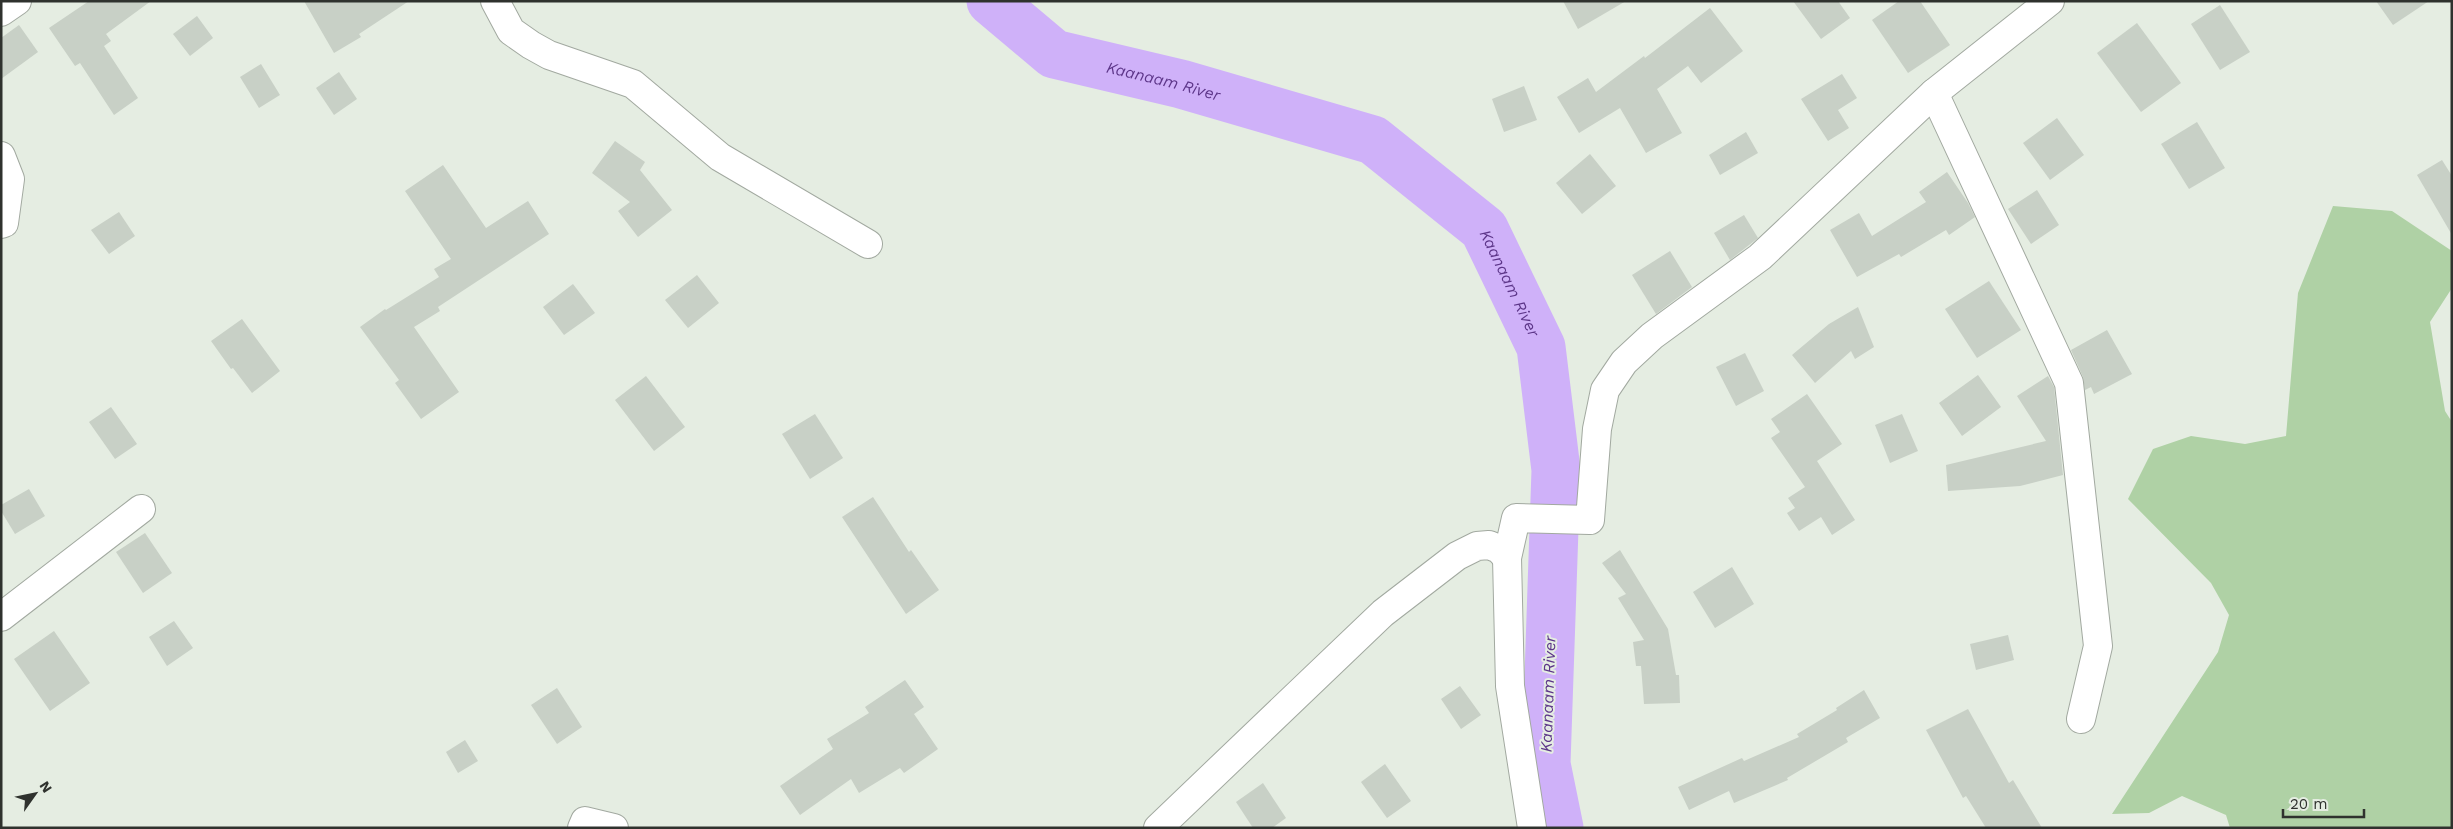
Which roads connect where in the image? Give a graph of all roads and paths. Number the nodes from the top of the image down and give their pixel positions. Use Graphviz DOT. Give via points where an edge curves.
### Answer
graph roads {
  1 [pos="17,1"];
  2 [pos="495,1"];
  3 [pos="2050,1"];
  4 [pos="1,12"];
  5 [pos="1934,93"];
  6 [pos="1,156"];
  7 [pos="1,224"];
  8 [pos="868,244"];
  9 [pos="141,509"];
  10 [pos="1507,558"];
  11 [pos="1,617"];
  12 [pos="2080,719"];
  13 [pos="582,828"];
  14 [pos="614,828"];
  15 [pos="1158,828"];
  16 [pos="1532,828"];
  1 -- 4 [label="street"];
  2 -- 8 [label="street" via="511,31 531,45 633,84 720,157"];
  3 -- 5 [label="street"];
  5 -- 10 [label="street" via="1760,256 1652,336 1624,362 1605,390 1597,429 1590,520 1516,518"];
  5 -- 12 [label="street" via="2069,383 2098,646"];
  6 -- 7 [label="street" via="10,179 4,223"];
  9 -- 11 [label="street"];
  10 -- 15 [label="street" via="1499,549 1489,545 1477,546 1457,556 1420,584 1383,613"];
  10 -- 16 [label="street" via="1510,686"];
  13 -- 14 [label="street" via="585,822"];
}
